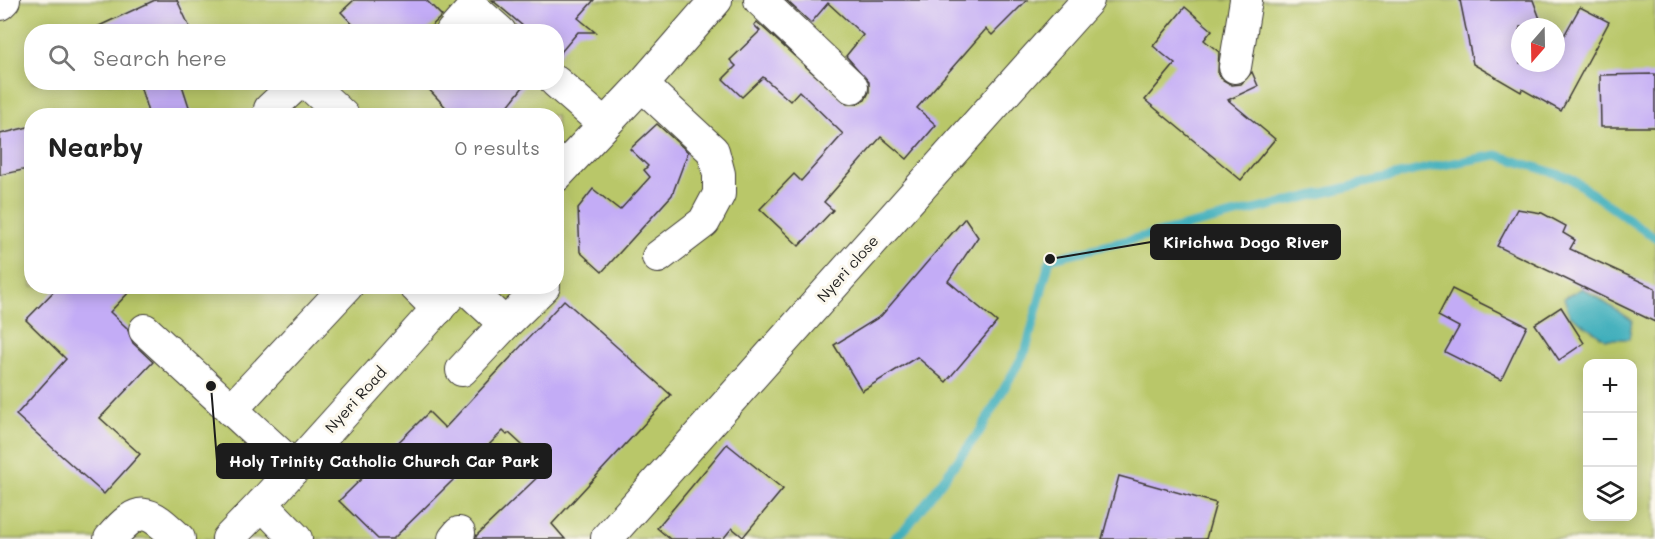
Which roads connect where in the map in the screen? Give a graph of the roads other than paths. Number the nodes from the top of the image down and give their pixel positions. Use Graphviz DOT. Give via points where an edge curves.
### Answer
graph roads {
  1 [pos="4,0"];
  2 [pos="716,0"];
  3 [pos="760,0"];
  4 [pos="1088,0"];
  5 [pos="1246,0"];
  6 [pos="0,4"];
  7 [pos="477,4"];
  8 [pos="459,24"];
  9 [pos="493,24"];
  10 [pos="1235,67"];
  11 [pos="642,85"];
  12 [pos="852,87"];
  13 [pos="564,89"];
  14 [pos="290,90"];
  15 [pos="315,90"];
  16 [pos="271,108"];
  17 [pos="335,108"];
  18 [pos="604,124"];
  19 [pos="564,167"];
  20 [pos="658,257"];
  21 [pos="340,294"];
  22 [pos="473,294"];
  23 [pos="536,294"];
  24 [pos="448,298"];
  25 [pos="505,324"];
  26 [pos="145,330"];
  27 [pos="462,370"];
  28 [pos="231,410"];
  29 [pos="295,468"];
  30 [pos="262,504"];
  31 [pos="236,536"];
  32 [pos="607,538"];
  33 [pos="110,539"];
  34 [pos="179,539"];
  35 [pos="296,539"];
  1 -- 6 [label="street"];
  2 -- 11 [label="street"];
  3 -- 12 [label="street"];
  4 -- 32 [label="street, Nyeri close"];
  5 -- 10 [label="street"];
  7 -- 8 [label="street"];
  7 -- 9 [label="street"];
  11 -- 18 [label="street"];
  11 -- 20 [label="street" via="713,151 719,174 719,194 704,222"];
  13 -- 18 [label="street"];
  14 -- 16 [label="street"];
  15 -- 17 [label="street"];
  18 -- 19 [label="street"];
  21 -- 28 [label="street"];
  22 -- 25 [label="street"];
  23 -- 25 [label="street"];
  24 -- 29 [label="street, Nyeri Road"];
  25 -- 27 [label="street"];
  26 -- 28 [label="street"];
  28 -- 29 [label="street"];
  29 -- 30 [label="street, Nyeri Road"];
  30 -- 31 [label="street, Nyeri Road"];
  30 -- 35 [label="street"];
  33 -- 34 [label="street" via="127,520 142,514 157,519"];
}
